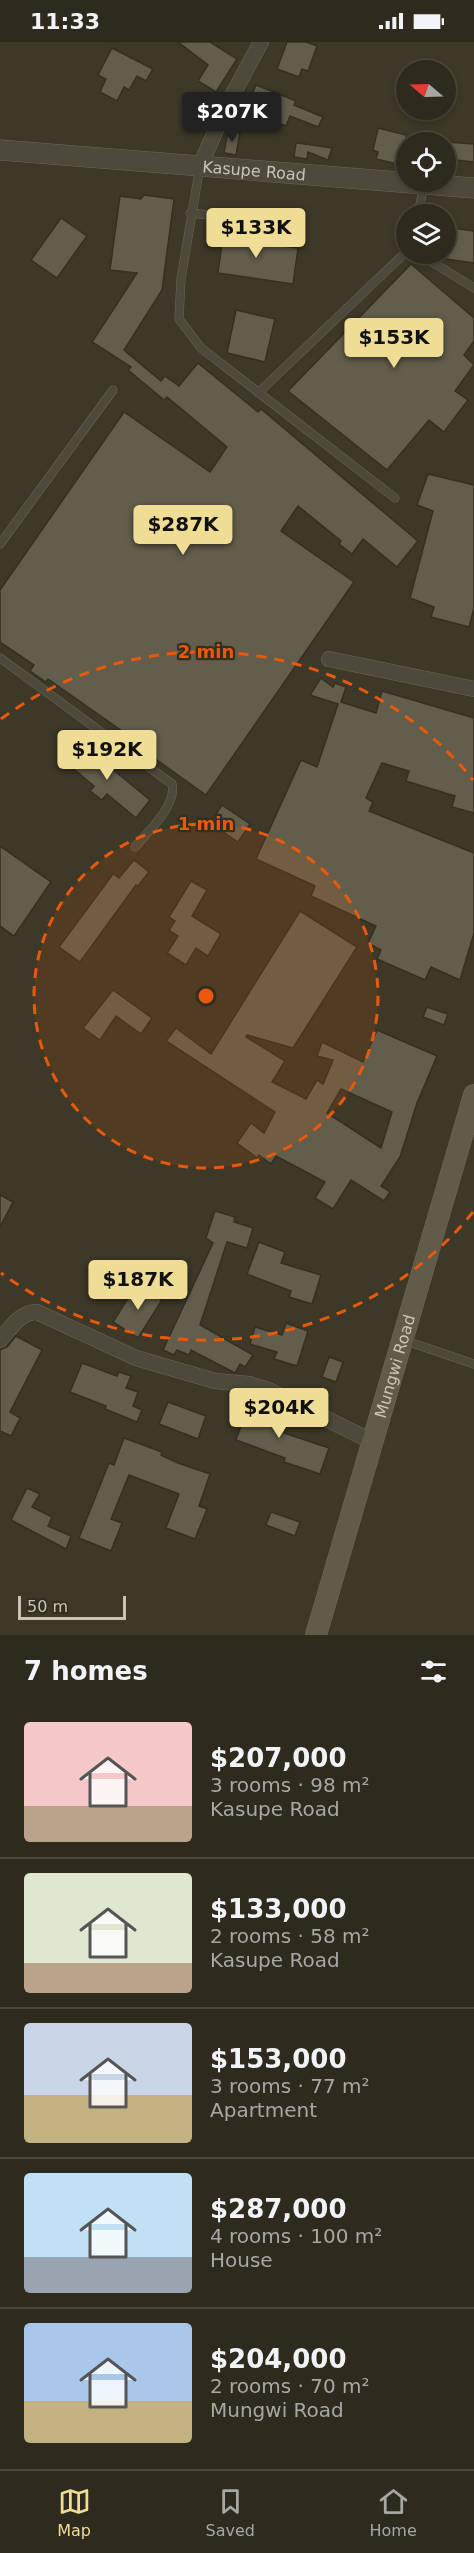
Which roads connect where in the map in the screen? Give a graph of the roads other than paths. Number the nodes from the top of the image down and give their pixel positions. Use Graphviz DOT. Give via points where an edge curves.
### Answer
graph roads {
  1 [pos="261,42"];
  2 [pos="0,150"];
  3 [pos="200,166"];
  4 [pos="396,182"];
  5 [pos="456,187"];
  6 [pos="474,188"];
  7 [pos="190,213"];
  8 [pos="296,224"];
  9 [pos="396,262"];
  10 [pos="435,264"];
  11 [pos="474,288"];
  12 [pos="113,390"];
  13 [pos="258,393"];
  14 [pos="395,498"];
  15 [pos="0,544"];
  16 [pos="0,658"];
  17 [pos="329,658"];
  18 [pos="474,689"];
  19 [pos="135,847"];
  20 [pos="474,1095"];
  21 [pos="474,1132"];
  22 [pos="0,1340"];
  23 [pos="412,1343"];
  24 [pos="474,1364"];
  25 [pos="373,1442"];
  26 [pos="316,1635"];
  27 [pos="329,1635"];
  1 -- 3 [label="street"];
  2 -- 3 [label="street, Kasupe Road"];
  3 -- 4 [label="street, Kasupe Road"];
  3 -- 7 [label="lane"];
  5 -- 6 [label="street, Kasupe Road"];
  7 -- 8 [label="lane"];
  7 -- 13 [label="lane" via="179,319 201,348"];
  9 -- 13 [label="lane"];
  10 -- 11 [label="lane"];
  12 -- 15 [label="lane"];
  13 -- 14 [label="lane"];
  16 -- 19 [label="lane" via="172,784 170,804"];
  17 -- 18 [label="street"];
  20 -- 25 [label="main road, Mungwi Road"];
  21 -- 23 [label="main road, Mungwi Road"];
  22 -- 25 [label="street" via="19,1318 37,1312 136,1358 216,1381 268,1390"];
  23 -- 24 [label="lane"];
  23 -- 27 [label="main road, Mungwi Road"];
  25 -- 26 [label="main road, Mungwi Road"];
}
